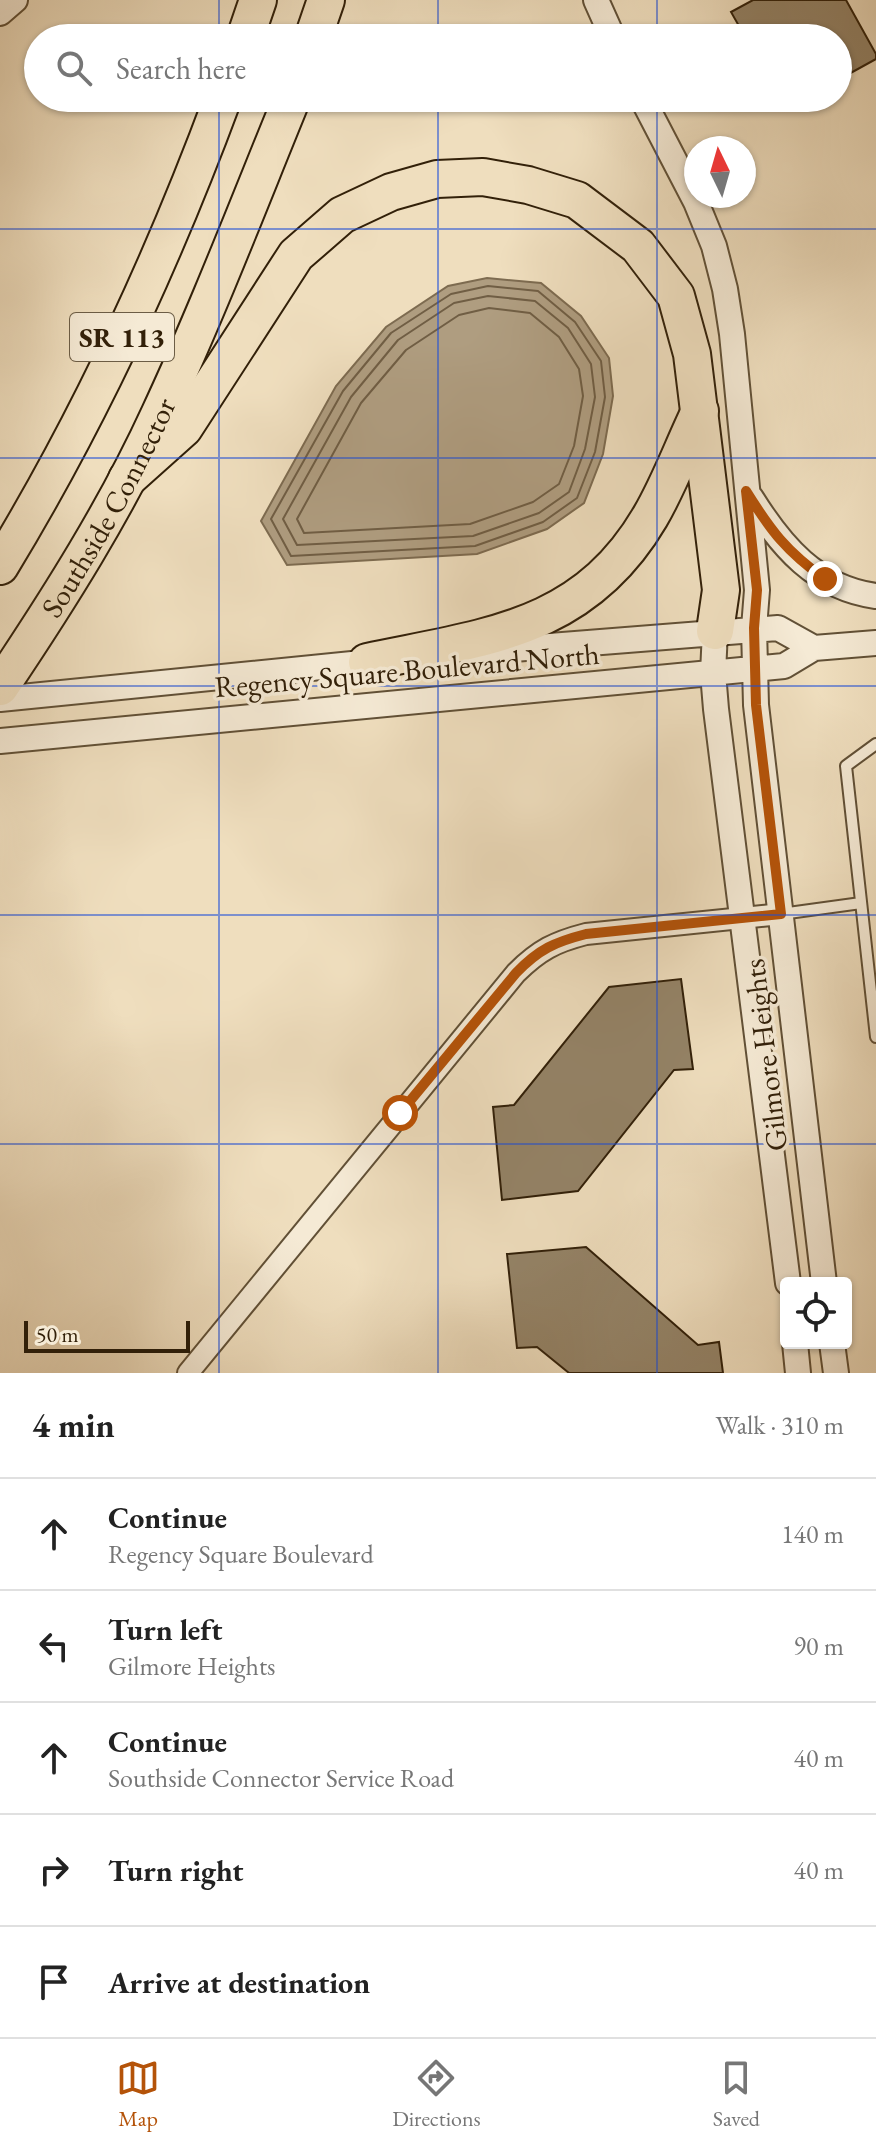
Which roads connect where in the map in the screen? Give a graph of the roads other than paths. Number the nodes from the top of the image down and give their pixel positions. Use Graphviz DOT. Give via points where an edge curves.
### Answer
graph roads {
  1 [pos="15,0"];
  2 [pos="258,0"];
  3 [pos="326,0"];
  4 [pos="596,0"];
  5 [pos="0,13"];
  6 [pos="250,24"];
  7 [pos="318,24"];
  8 [pos="607,24"];
  9 [pos="218,112"];
  10 [pos="286,112"];
  11 [pos="649,112"];
  12 [pos="700,411"];
  13 [pos="127,479"];
  14 [pos="746,491"];
  15 [pos="0,566"];
  16 [pos="876,596"];
  17 [pos="754,628"];
  18 [pos="715,631"];
  19 [pos="876,643"];
  20 [pos="814,648"];
  21 [pos="367,662"];
  22 [pos="756,669"];
  23 [pos="713,673"];
  24 [pos="0,687"];
  25 [pos="0,699"];
  26 [pos="0,741"];
  27 [pos="876,744"];
  28 [pos="861,903"];
  29 [pos="781,914"];
  30 [pos="742,918"];
  31 [pos="876,1037"];
  32 [pos="787,1277"];
  33 [pos="823,1277"];
  34 [pos="796,1349"];
  35 [pos="833,1349"];
  36 [pos="188,1373"];
  37 [pos="798,1373"];
  38 [pos="836,1373"];
  1 -- 5 [label="street"];
  2 -- 6 [label="highway"];
  3 -- 7 [label="highway"];
  4 -- 8 [label="street"];
  9 -- 15 [label="highway, Southside Connector / SR 113" via="140,302"];
  10 -- 13 [label="highway, Southside Connector / SR 113" via="160,415"];
  11 -- 14 [label="street, Gilmore Heights" via="714,246 732,334"];
  12 -- 13 [label="highway" via="676,296 638,246 577,200 483,177 437,179 391,192 342,215 296,255 184,428"];
  12 -- 18 [label="highway" via="721,590"];
  12 -- 21 [label="highway" via="651,515 626,554 597,584 506,632"];
  13 -- 24 [label="highway, Southside Connector / SR 113"];
  14 -- 16 [label="street" via="773,533 804,565 825,579"];
  14 -- 17 [label="street, Gilmore Heights" via="757,590"];
  17 -- 18 [label="street, Regency Square Boulevard North"];
  17 -- 20 [label="street, Regency Square Boulevard North" via="778,628"];
  17 -- 22 [label="street, Gilmore Heights"];
  18 -- 21 [label="street, Regency Square Boulevard North"];
  18 -- 23 [label="street, Gilmore Heights"];
  19 -- 20 [label="street, Regency Square Boulevard North"];
  20 -- 22 [label="street, Regency Square Boulevard North" via="784,666"];
  21 -- 25 [label="street, Regency Square Boulevard North"];
  22 -- 23 [label="street, Regency Square Boulevard North"];
  22 -- 29 [label="street, Gilmore Heights"];
  23 -- 26 [label="street, Regency Square Boulevard North"];
  23 -- 30 [label="street, Gilmore Heights"];
  27 -- 28 [label="lane" via="846,766"];
  28 -- 29 [label="lane"];
  28 -- 31 [label="lane"];
  29 -- 30 [label="street"];
  29 -- 33 [label="street, Gilmore Heights"];
  30 -- 32 [label="street, Gilmore Heights"];
  30 -- 36 [label="street" via="586,934 556,941 535,955"];
  34 -- 37 [label="street"];
  35 -- 38 [label="street"];
}
